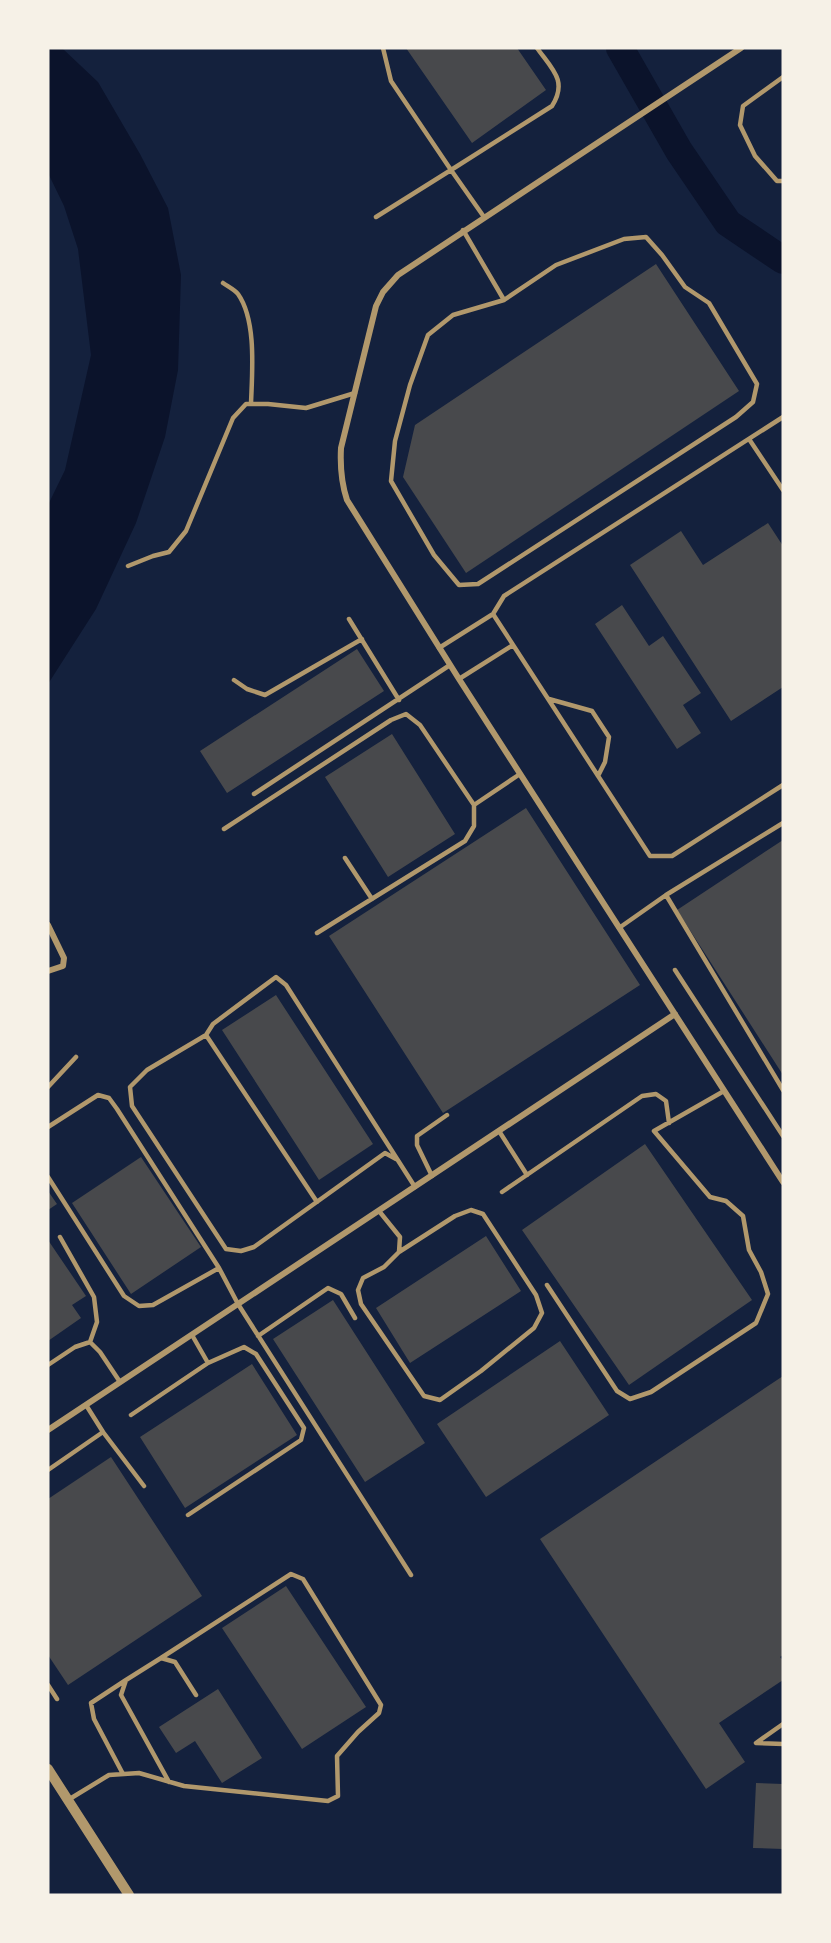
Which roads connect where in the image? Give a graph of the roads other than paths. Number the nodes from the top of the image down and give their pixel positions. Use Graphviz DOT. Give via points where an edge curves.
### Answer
graph roads {
  1 [pos="383,48"];
  2 [pos="537,48"];
  3 [pos="741,48"];
  4 [pos="783,77"];
  5 [pos="451,170"];
  6 [pos="783,181"];
  7 [pos="376,217"];
  8 [pos="484,217"];
  9 [pos="463,230"];
  10 [pos="223,283"];
  11 [pos="504,300"];
  12 [pos="355,393"];
  13 [pos="251,404"];
  14 [pos="783,417"];
  15 [pos="749,439"];
  16 [pos="783,490"];
  17 [pos="128,566"];
  18 [pos="493,614"];
  19 [pos="349,619"];
  20 [pos="362,639"];
  21 [pos="513,645"];
  22 [pos="439,648"];
  23 [pos="450,665"];
  24 [pos="459,679"];
  25 [pos="234,680"];
  26 [pos="549,699"];
  27 [pos="399,700"];
  28 [pos="520,774"];
  29 [pos="598,776"];
  30 [pos="783,785"];
  31 [pos="254,794"];
  32 [pos="474,805"];
  33 [pos="783,823"];
  34 [pos="224,829"];
  35 [pos="345,858"];
  36 [pos="666,895"];
  37 [pos="372,898"];
  38 [pos="48,925"];
  39 [pos="620,928"];
  40 [pos="317,933"];
  41 [pos="675,970"];
  42 [pos="48,971"];
  43 [pos="675,1014"];
  44 [pos="206,1035"];
  45 [pos="76,1057"];
  46 [pos="48,1087"];
  47 [pos="783,1090"];
  48 [pos="724,1091"];
  49 [pos="447,1115"];
  50 [pos="669,1123"];
  51 [pos="48,1127"];
  52 [pos="499,1131"];
  53 [pos="783,1136"];
  54 [pos="396,1159"];
  55 [pos="527,1175"];
  56 [pos="432,1176"];
  57 [pos="48,1177"];
  58 [pos="783,1182"];
  59 [pos="415,1187"];
  60 [pos="502,1192"];
  61 [pos="317,1202"];
  62 [pos="379,1211"];
  63 [pos="60,1237"];
  64 [pos="399,1252"];
  65 [pos="219,1268"];
  66 [pos="547,1285"];
  67 [pos="238,1304"];
  68 [pos="355,1318"];
  69 [pos="192,1335"];
  70 [pos="258,1336"];
  71 [pos="90,1342"];
  72 [pos="208,1363"];
  73 [pos="48,1365"];
  74 [pos="120,1382"];
  75 [pos="86,1406"];
  76 [pos="131,1415"];
  77 [pos="48,1431"];
  78 [pos="103,1432"];
  79 [pos="48,1470"];
  80 [pos="144,1486"];
  81 [pos="188,1515"];
  82 [pos="411,1575"];
  83 [pos="161,1658"];
  84 [pos="126,1680"];
  85 [pos="48,1685"];
  86 [pos="196,1695"];
  87 [pos="57,1699"];
  88 [pos="783,1724"];
  89 [pos="783,1744"];
  90 [pos="48,1769"];
  91 [pos="123,1774"];
  92 [pos="170,1782"];
  93 [pos="68,1800"];
  94 [pos="129,1895"];
  1 -- 5 [label="lane" via="391,81"];
  2 -- 5 [label="lane" via="558,79 560,95 552,106"];
  3 -- 8 [label="street"];
  4 -- 6 [label="lane" via="743,106 740,125 755,156 777,181"];
  5 -- 7 [label="lane"];
  5 -- 8 [label="lane"];
  8 -- 9 [label="street"];
  9 -- 11 [label="lane"];
  9 -- 12 [label="street" via="406,268 383,292 369,328"];
  10 -- 13 [label="lane" via="238,293 249,321"];
  11 -- 11 [label="lane" via="556,265 624,239 646,237 685,287 709,303 757,384 753,402 736,417 478,584 459,585 434,555 391,481 395,441 428,335 453,315"];
  12 -- 13 [label="lane" via="306,408"];
  12 -- 22 [label="street" via="341,448 341,482 347,500"];
  13 -- 17 [label="lane" via="246,404 233,418 186,531 169,552"];
  14 -- 15 [label="lane"];
  15 -- 16 [label="lane"];
  15 -- 18 [label="lane" via="504,596"];
  18 -- 21 [label="lane"];
  18 -- 22 [label="lane"];
  19 -- 20 [label="lane"];
  20 -- 25 [label="lane" via="265,695"];
  20 -- 27 [label="lane"];
  21 -- 24 [label="lane"];
  21 -- 26 [label="lane"];
  22 -- 23 [label="street"];
  23 -- 24 [label="street"];
  23 -- 27 [label="lane"];
  24 -- 28 [label="street"];
  26 -- 29 [label="lane"];
  26 -- 29 [label="lane" via="592,711 609,737"];
  27 -- 31 [label="lane"];
  28 -- 32 [label="lane"];
  28 -- 39 [label="street"];
  29 -- 30 [label="lane" via="650,856 672,856"];
  32 -- 34 [label="lane" via="420,725 406,714"];
  32 -- 37 [label="lane" via="474,826 465,841"];
  33 -- 36 [label="lane"];
  35 -- 37 [label="lane"];
  36 -- 39 [label="lane"];
  36 -- 47 [label="lane"];
  37 -- 40 [label="lane"];
  38 -- 42 [label="street" via="64,958 63,966"];
  39 -- 43 [label="street"];
  41 -- 53 [label="lane"];
  43 -- 48 [label="street"];
  43 -- 52 [label="street"];
  44 -- 54 [label="lane" via="213,1024 276,977 286,985"];
  44 -- 61 [label="lane"];
  44 -- 61 [label="lane" via="147,1070 130,1087 132,1106 226,1249 241,1251 254,1247"];
  45 -- 46 [label="lane"];
  48 -- 50 [label="lane"];
  48 -- 58 [label="street"];
  49 -- 56 [label="lane" via="417,1136 417,1145"];
  50 -- 55 [label="lane" via="666,1101 656,1094 642,1096"];
  50 -- 66 [label="lane" via="654,1131 710,1197 726,1202 743,1216 749,1250 768,1294 756,1323 651,1392 630,1399 617,1391"];
  51 -- 65 [label="lane" via="98,1095 109,1098"];
  52 -- 55 [label="lane"];
  52 -- 56 [label="street"];
  54 -- 59 [label="lane"];
  54 -- 61 [label="lane" via="385,1153"];
  55 -- 60 [label="lane"];
  56 -- 59 [label="street"];
  57 -- 65 [label="lane" via="124,1296 139,1306 153,1305"];
  59 -- 62 [label="street"];
  62 -- 64 [label="lane" via="400,1238"];
  62 -- 67 [label="street"];
  63 -- 71 [label="lane" via="94,1298 97,1322"];
  64 -- 64 [label="lane" via="384,1267 363,1278 358,1290 361,1304 424,1396 440,1400 460,1387 534,1328 542,1313 536,1295 483,1214 471,1210 455,1216"];
  65 -- 67 [label="lane"];
  67 -- 69 [label="street"];
  67 -- 70 [label="lane"];
  68 -- 70 [label="lane" via="341,1294 328,1288"];
  69 -- 72 [label="lane"];
  69 -- 74 [label="street"];
  70 -- 82 [label="lane"];
  71 -- 73 [label="lane"];
  71 -- 74 [label="lane"];
  72 -- 76 [label="lane"];
  72 -- 81 [label="lane" via="244,1347 256,1354 304,1428 301,1440"];
  74 -- 75 [label="street"];
  75 -- 77 [label="street"];
  75 -- 78 [label="lane"];
  78 -- 79 [label="lane"];
  78 -- 80 [label="lane"];
  83 -- 84 [label="lane"];
  83 -- 86 [label="lane" via="175,1662"];
  83 -- 92 [label="lane" via="291,1574 303,1579 381,1705 379,1713 338,1756 338,1796 328,1801"];
  84 -- 91 [label="lane" via="91,1703 94,1719"];
  84 -- 92 [label="lane" via="121,1695"];
  85 -- 87 [label="lane"];
  88 -- 89 [label="lane" via="756,1743"];
  90 -- 93 [label="street"];
  91 -- 92 [label="lane" via="139,1773"];
  91 -- 93 [label="lane" via="109,1775"];
  93 -- 94 [label="street"];
}
